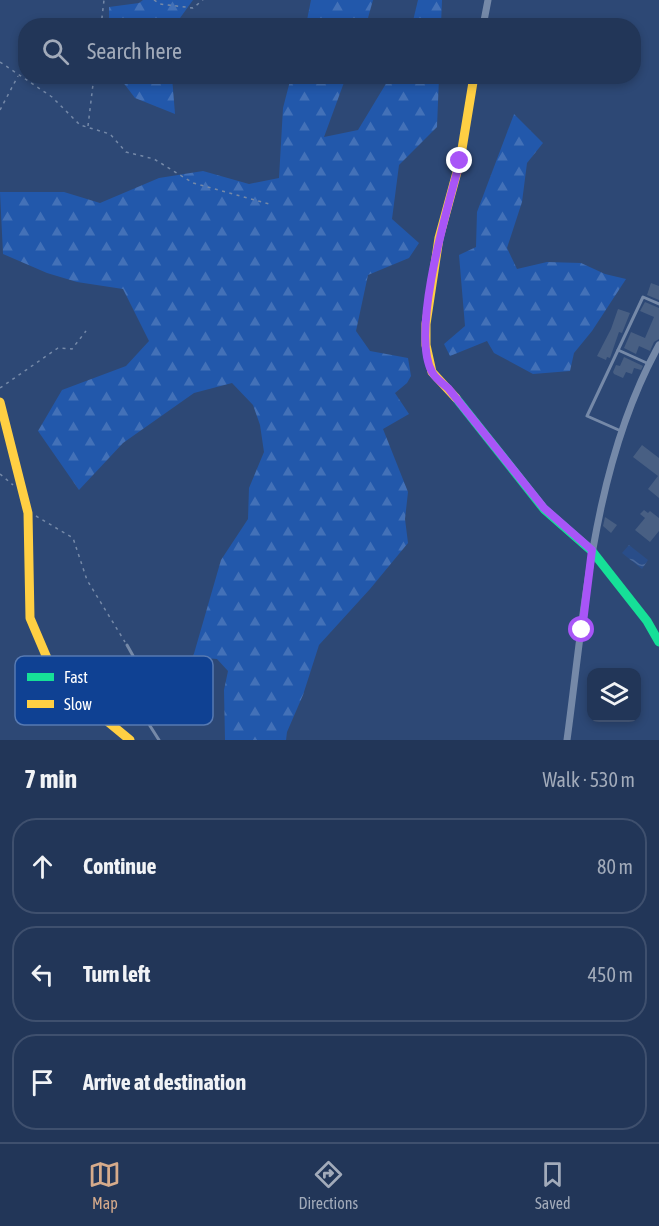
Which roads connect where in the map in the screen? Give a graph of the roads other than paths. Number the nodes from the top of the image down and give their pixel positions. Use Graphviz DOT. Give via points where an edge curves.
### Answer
graph roads {
  1 [pos="488,0"];
  2 [pos="485,18"];
  3 [pos="473,84"];
  4 [pos="659,304"];
  5 [pos="659,345"];
  6 [pos="618,350"];
  7 [pos="649,364"];
  8 [pos="0,402"];
  9 [pos="621,431"];
  10 [pos="592,550"];
  11 [pos="659,642"];
  12 [pos="127,645"];
  13 [pos="46,656"];
  14 [pos="133,656"];
  15 [pos="112,725"];
  16 [pos="149,725"];
  17 [pos="157,738"];
  18 [pos="130,740"];
  19 [pos="152,740"];
  20 [pos="567,740"];
  1 -- 2 [label="street"];
  3 -- 10 [label="street" via="460,161 429,294 426,345 432,372 544,508"];
  4 -- 6 [label="lane" via="643,297"];
  5 -- 7 [label="street"];
  6 -- 7 [label="lane"];
  6 -- 9 [label="lane" via="587,416"];
  7 -- 9 [label="street"];
  8 -- 13 [label="street" via="28,513 30,618"];
  9 -- 10 [label="street"];
  10 -- 11 [label="street"];
  10 -- 20 [label="street"];
  12 -- 14 [label="lane"];
  15 -- 18 [label="street"];
  16 -- 17 [label="lane"];
  17 -- 19 [label="lane"];
}
